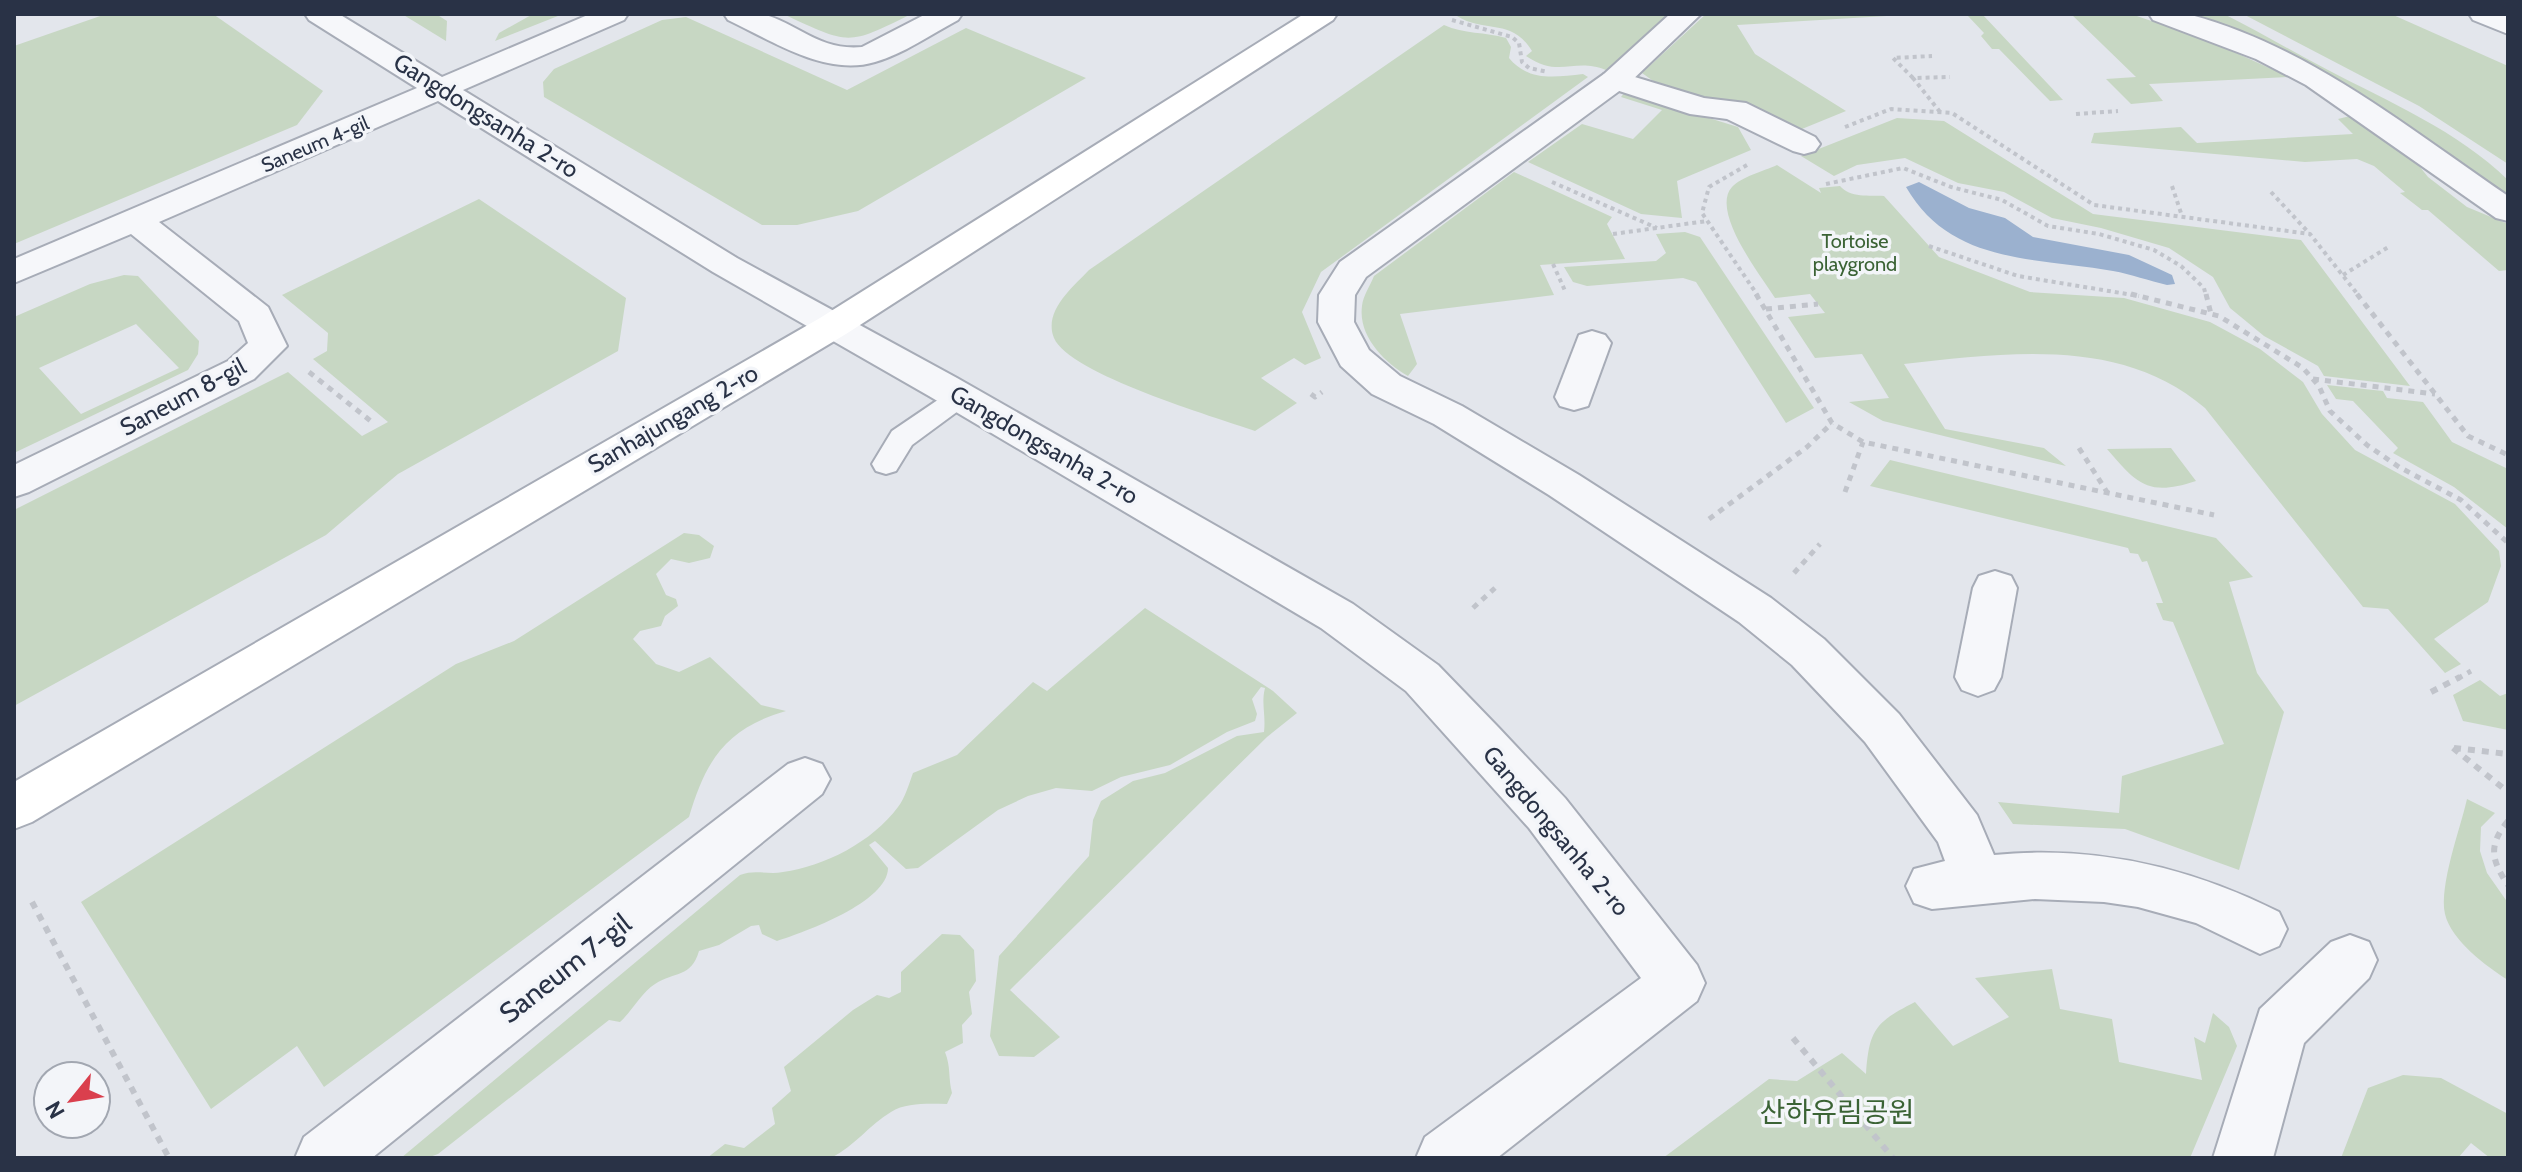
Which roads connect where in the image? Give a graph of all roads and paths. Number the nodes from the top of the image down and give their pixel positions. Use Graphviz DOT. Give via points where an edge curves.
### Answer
graph roads {
  1 [pos="319,14"];
  2 [pos="614,14"];
  3 [pos="738,14"];
  4 [pos="948,14"];
  5 [pos="1323,14"];
  6 [pos="1687,14"];
  7 [pos="2163,14"];
  8 [pos="2483,14"];
  9 [pos="1452,20"];
  10 [pos="2508,25"];
  11 [pos="1932,56"];
  12 [pos="1950,77"];
  13 [pos="1913,78"];
  14 [pos="1615,80"];
  15 [pos="444,90"];
  16 [pos="2118,111"];
  17 [pos="1940,113"];
  18 [pos="2076,114"];
  19 [pos="1804,144"];
  20 [pos="1504,161"];
  21 [pos="1826,184"];
  22 [pos="2172,186"];
  23 [pos="2271,192"];
  24 [pos="2508,211"];
  25 [pos="2182,216"];
  26 [pos="136,221"];
  27 [pos="1708,221"];
  28 [pos="1657,228"];
  29 [pos="1613,234"];
  30 [pos="2310,234"];
  31 [pos="1929,246"];
  32 [pos="2390,246"];
  33 [pos="1553,264"];
  34 [pos="14,272"];
  35 [pos="2343,275"];
  36 [pos="1566,293"];
  37 [pos="1818,304"];
  38 [pos="1765,309"];
  39 [pos="2211,314"];
  40 [pos="833,326"];
  41 [pos="1592,343"];
  42 [pos="304,368"];
  43 [pos="2312,379"];
  44 [pos="2435,394"];
  45 [pos="960,397"];
  46 [pos="1574,397"];
  47 [pos="372,422"];
  48 [pos="1832,423"];
  49 [pos="1863,442"];
  50 [pos="2079,448"];
  51 [pos="2508,455"];
  52 [pos="886,464"];
  53 [pos="14,482"];
  54 [pos="1845,492"];
  55 [pos="2108,493"];
  56 [pos="2214,515"];
  57 [pos="1697,528"];
  58 [pos="2508,543"];
  59 [pos="1820,544"];
  60 [pos="1792,574"];
  61 [pos="1495,588"];
  62 [pos="1995,588"];
  63 [pos="1473,608"];
  64 [pos="2471,671"];
  65 [pos="1978,677"];
  66 [pos="2431,692"];
  67 [pos="2508,754"];
  68 [pos="805,779"];
  69 [pos="2508,792"];
  70 [pos="14,807"];
  71 [pos="2508,821"];
  72 [pos="2507,882"];
  73 [pos="32,902"];
  74 [pos="2260,929"];
  75 [pos="2350,960"];
  76 [pos="1793,1038"];
  77 [pos="169,1158"];
  78 [pos="325,1158"];
  79 [pos="1446,1158"];
  80 [pos="1893,1158"];
  81 [pos="2243,1158"];
  1 -- 15 [label="street, Gangdongsanha 2-ro"];
  2 -- 15 [label="street, Saneum 4-gil"];
  3 -- 4 [label="street" via="842,58 868,55"];
  5 -- 40 [label="main road, Sanhajungang 2-ro"];
  6 -- 14 [label="street"];
  7 -- 24 [label="street" via="2254,48 2317,79"];
  8 -- 10 [label="street"];
  9 -- 14 [label="path" via="1507,33 1519,43 1522,62 1529,68 1591,71"];
  11 -- 13 [label="path" via="1893,58"];
  12 -- 13 [label="path"];
  13 -- 17 [label="path"];
  14 -- 19 [label="street" via="1701,107 1735,110"];
  14 -- 20 [label="street"];
  15 -- 26 [label="street, Saneum 4-gil"];
  15 -- 40 [label="street, Gangdongsanha 2-ro"];
  16 -- 18 [label="path"];
  17 -- 19 [label="path" via="1891,109"];
  17 -- 25 [label="path" via="1952,113 2094,205"];
  19 -- 27 [label="path" via="1773,152 1710,183 1702,196"];
  20 -- 28 [label="path"];
  20 -- 74 [label="street" via="1352,270 1337,295 1336,322 1354,357 1386,385 1448,415 1564,485 1755,610 1808,652 1882,728 1959,831 1962,877 2107,878 2205,902"];
  21 -- 39 [label="path" via="1903,168 2002,200 2048,226 2154,250 2204,288"];
  22 -- 25 [label="path"];
  23 -- 30 [label="path"];
  25 -- 30 [label="path"];
  26 -- 34 [label="street, Saneum 4-gil"];
  26 -- 53 [label="street, Saneum 8-gil" via="255,315 268,346 241,370"];
  27 -- 28 [label="path"];
  27 -- 38 [label="path"];
  28 -- 29 [label="path"];
  30 -- 35 [label="path"];
  31 -- 39 [label="path" via="2018,276 2109,289"];
  32 -- 35 [label="path"];
  33 -- 36 [label="path"];
  35 -- 44 [label="path"];
  37 -- 38 [label="path"];
  38 -- 48 [label="path"];
  39 -- 43 [label="path" via="2303,368"];
  40 -- 45 [label="street, Gangdongsanha 2-ro"];
  40 -- 70 [label="main road, Sanhajungang 2-ro"];
  41 -- 46 [label="street"];
  42 -- 47 [label="path"];
  43 -- 44 [label="path"];
  43 -- 58 [label="path" via="2330,411 2367,445 2461,500"];
  44 -- 51 [label="path" via="2468,436"];
  45 -- 52 [label="lane" via="902,438"];
  45 -- 79 [label="street, Gangdongsanha 2-ro" via="1337,616 1422,678 1547,813 1678,983"];
  48 -- 49 [label="path"];
  48 -- 57 [label="path"];
  49 -- 54 [label="path"];
  49 -- 55 [label="path"];
  50 -- 55 [label="path"];
  55 -- 56 [label="path"];
  59 -- 60 [label="path"];
  61 -- 63 [label="path"];
  62 -- 65 [label="street"];
  64 -- 66 [label="path"];
  67 -- 69 [label="path" via="2453,748"];
  68 -- 78 [label="street, Saneum 7-gil"];
  71 -- 72 [label="path" via="2490,847"];
  73 -- 77 [label="path"];
  75 -- 81 [label="street" via="2280,1028"];
  76 -- 80 [label="path"];
}
